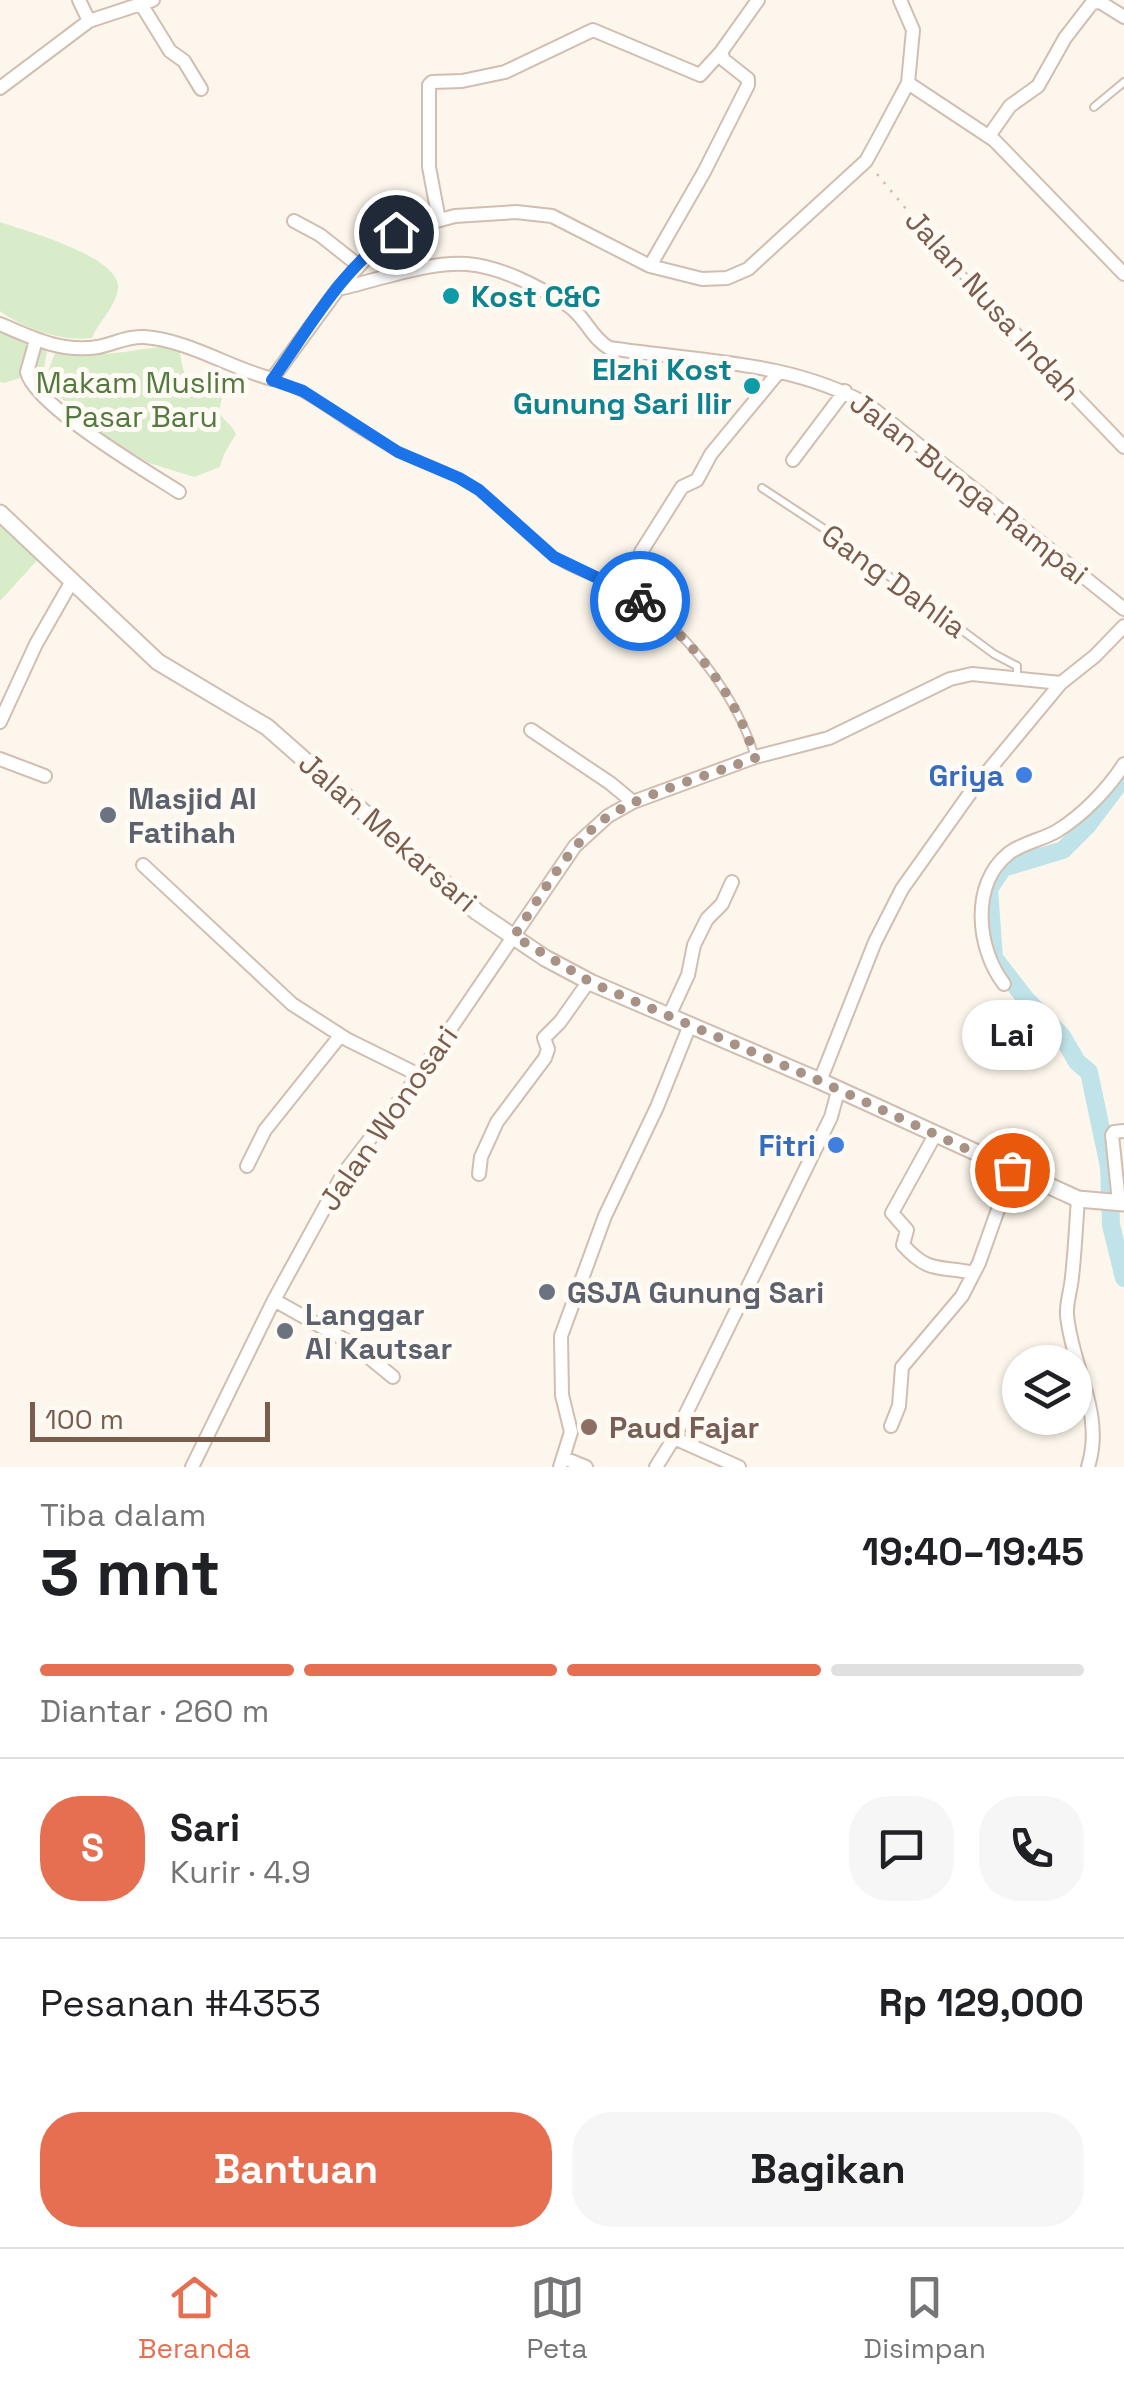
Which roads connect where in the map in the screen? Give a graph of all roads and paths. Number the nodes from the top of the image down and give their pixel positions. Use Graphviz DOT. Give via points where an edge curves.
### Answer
graph roads {
  1 [pos="78,0"];
  2 [pos="758,0"];
  3 [pos="900,0"];
  4 [pos="147,2"];
  5 [pos="1124,17"];
  6 [pos="90,21"];
  7 [pos="721,52"];
  8 [pos="1124,82"];
  9 [pos="908,83"];
  10 [pos="0,88"];
  11 [pos="201,89"];
  12 [pos="1094,107"];
  13 [pos="989,136"];
  14 [pos="866,161"];
  15 [pos="438,220"];
  16 [pos="294,221"];
  17 [pos="934,242"];
  18 [pos="358,264"];
  19 [pos="650,266"];
  20 [pos="1124,274"];
  21 [pos="338,289"];
  22 [pos="995,312"];
  23 [pos="0,324"];
  24 [pos="36,340"];
  25 [pos="778,373"];
  26 [pos="272,380"];
  27 [pos="845,391"];
  28 [pos="1124,447"];
  29 [pos="793,460"];
  30 [pos="762,488"];
  31 [pos="180,492"];
  32 [pos="0,513"];
  33 [pos="641,552"];
  34 [pos="72,580"];
  35 [pos="1124,609"];
  36 [pos="1124,626"];
  37 [pos="1016,678"];
  38 [pos="1061,683"];
  39 [pos="0,722"];
  40 [pos="531,730"];
  41 [pos="755,758"];
  42 [pos="0,759"];
  43 [pos="1124,764"];
  44 [pos="45,776"];
  45 [pos="633,802"];
  46 [pos="142,865"];
  47 [pos="732,882"];
  48 [pos="514,936"];
  49 [pos="589,982"];
  50 [pos="1004,984"];
  51 [pos="669,1016"];
  52 [pos="690,1026"];
  53 [pos="340,1036"];
  54 [pos="419,1075"];
  55 [pos="820,1081"];
  56 [pos="838,1091"];
  57 [pos="1124,1131"];
  58 [pos="935,1136"];
  59 [pos="247,1166"];
  60 [pos="1012,1170"];
  61 [pos="479,1174"];
  62 [pos="1105,1201"];
  63 [pos="974,1273"];
  64 [pos="274,1300"];
  65 [pos="393,1376"];
  66 [pos="890,1426"];
  67 [pos="674,1438"];
  68 [pos="562,1462"];
  69 [pos="192,1467"];
  70 [pos="586,1467"];
  71 [pos="656,1467"];
  72 [pos="740,1467"];
  73 [pos="1088,1467"];
  1 -- 6 [label="street"];
  2 -- 7 [label="street"];
  3 -- 9 [label="street" via="912,30"];
  4 -- 6 [label="street"];
  4 -- 11 [label="street" via="170,51 184,60"];
  5 -- 13 [label="street" via="1092,3 1038,86 1010,106"];
  6 -- 10 [label="street"];
  7 -- 15 [label="street" via="700,75 593,30 505,72 432,82 428,167"];
  7 -- 19 [label="street" via="748,86"];
  8 -- 12 [label="lane"];
  9 -- 13 [label="street"];
  9 -- 14 [label="street"];
  13 -- 20 [label="street"];
  14 -- 17 [label="path, Jalan Nusa Indah"];
  14 -- 19 [label="street" via="748,269 702,279"];
  15 -- 18 [label="street" via="396,232"];
  15 -- 19 [label="street" via="516,212 552,216"];
  16 -- 18 [label="street"];
  17 -- 22 [label="lane, Jalan Nusa Indah"];
  18 -- 21 [label="street"];
  21 -- 25 [label="street, Jalan Bunga Rampai" via="448,264 491,268 574,309 609,348"];
  21 -- 26 [label="street"];
  22 -- 28 [label="street, Jalan Nusa Indah"];
  23 -- 24 [label="street"];
  24 -- 26 [label="street" via="78,348 146,337"];
  24 -- 31 [label="street" via="27,372 36,388 94,438"];
  25 -- 27 [label="street, Jalan Bunga Rampai"];
  25 -- 33 [label="street" via="697,480 682,487"];
  26 -- 41 [label="lane" via="479,490 554,557 648,607 685,639 726,690"];
  27 -- 29 [label="street"];
  27 -- 35 [label="street, Jalan Bunga Rampai"];
  30 -- 37 [label="lane, Gang Dahlia" via="1017,666"];
  32 -- 34 [label="street, Jalan Mekarsari"];
  34 -- 39 [label="street"];
  34 -- 48 [label="street, Jalan Mekarsari" via="158,662 266,727 477,912"];
  36 -- 38 [label="street"];
  37 -- 38 [label="street, Jalan Wonosari"];
  37 -- 41 [label="street, Jalan Wonosari" via="950,679 829,738"];
  38 -- 55 [label="street" via="902,889"];
  40 -- 45 [label="street"];
  41 -- 45 [label="street, Jalan Wonosari"];
  42 -- 44 [label="street"];
  43 -- 50 [label="street" via="1111,785 1058,830 1008,854 988,878 985,943"];
  45 -- 48 [label="street, Jalan Wonosari" via="574,846"];
  46 -- 53 [label="street" via="292,1004"];
  47 -- 51 [label="street" via="694,945"];
  48 -- 49 [label="street, Jalan Mekarsari"];
  48 -- 54 [label="street, Jalan Wonosari"];
  49 -- 51 [label="street, Jalan Mekarsari"];
  49 -- 61 [label="street" via="544,1037 546,1058 497,1122"];
  51 -- 52 [label="street, Jalan Mekarsari"];
  52 -- 55 [label="street, Jalan Mekarsari"];
  52 -- 68 [label="street" via="605,1216 561,1336 562,1395 571,1432"];
  53 -- 54 [label="street"];
  53 -- 59 [label="street" via="266,1130"];
  54 -- 64 [label="street, Jalan Wonosari" via="343,1174"];
  55 -- 56 [label="street, Jalan Mekarsari"];
  56 -- 58 [label="street, Jalan Mekarsari"];
  56 -- 67 [label="street"];
  57 -- 62 [label="street" via="1112,1135"];
  58 -- 60 [label="street, Jalan Mekarsari"];
  58 -- 63 [label="street" via="892,1214 907,1230 903,1245 915,1258 939,1270"];
  60 -- 62 [label="street, Jalan Mekarsari"];
  60 -- 63 [label="street"];
  62 -- 73 [label="street" via="1066,1311 1093,1416"];
  63 -- 66 [label="street" via="904,1362"];
  64 -- 65 [label="street" via="354,1345"];
  64 -- 69 [label="street, Jalan Wonosari"];
  67 -- 71 [label="street"];
  67 -- 72 [label="street"];
  68 -- 70 [label="street"];
}
